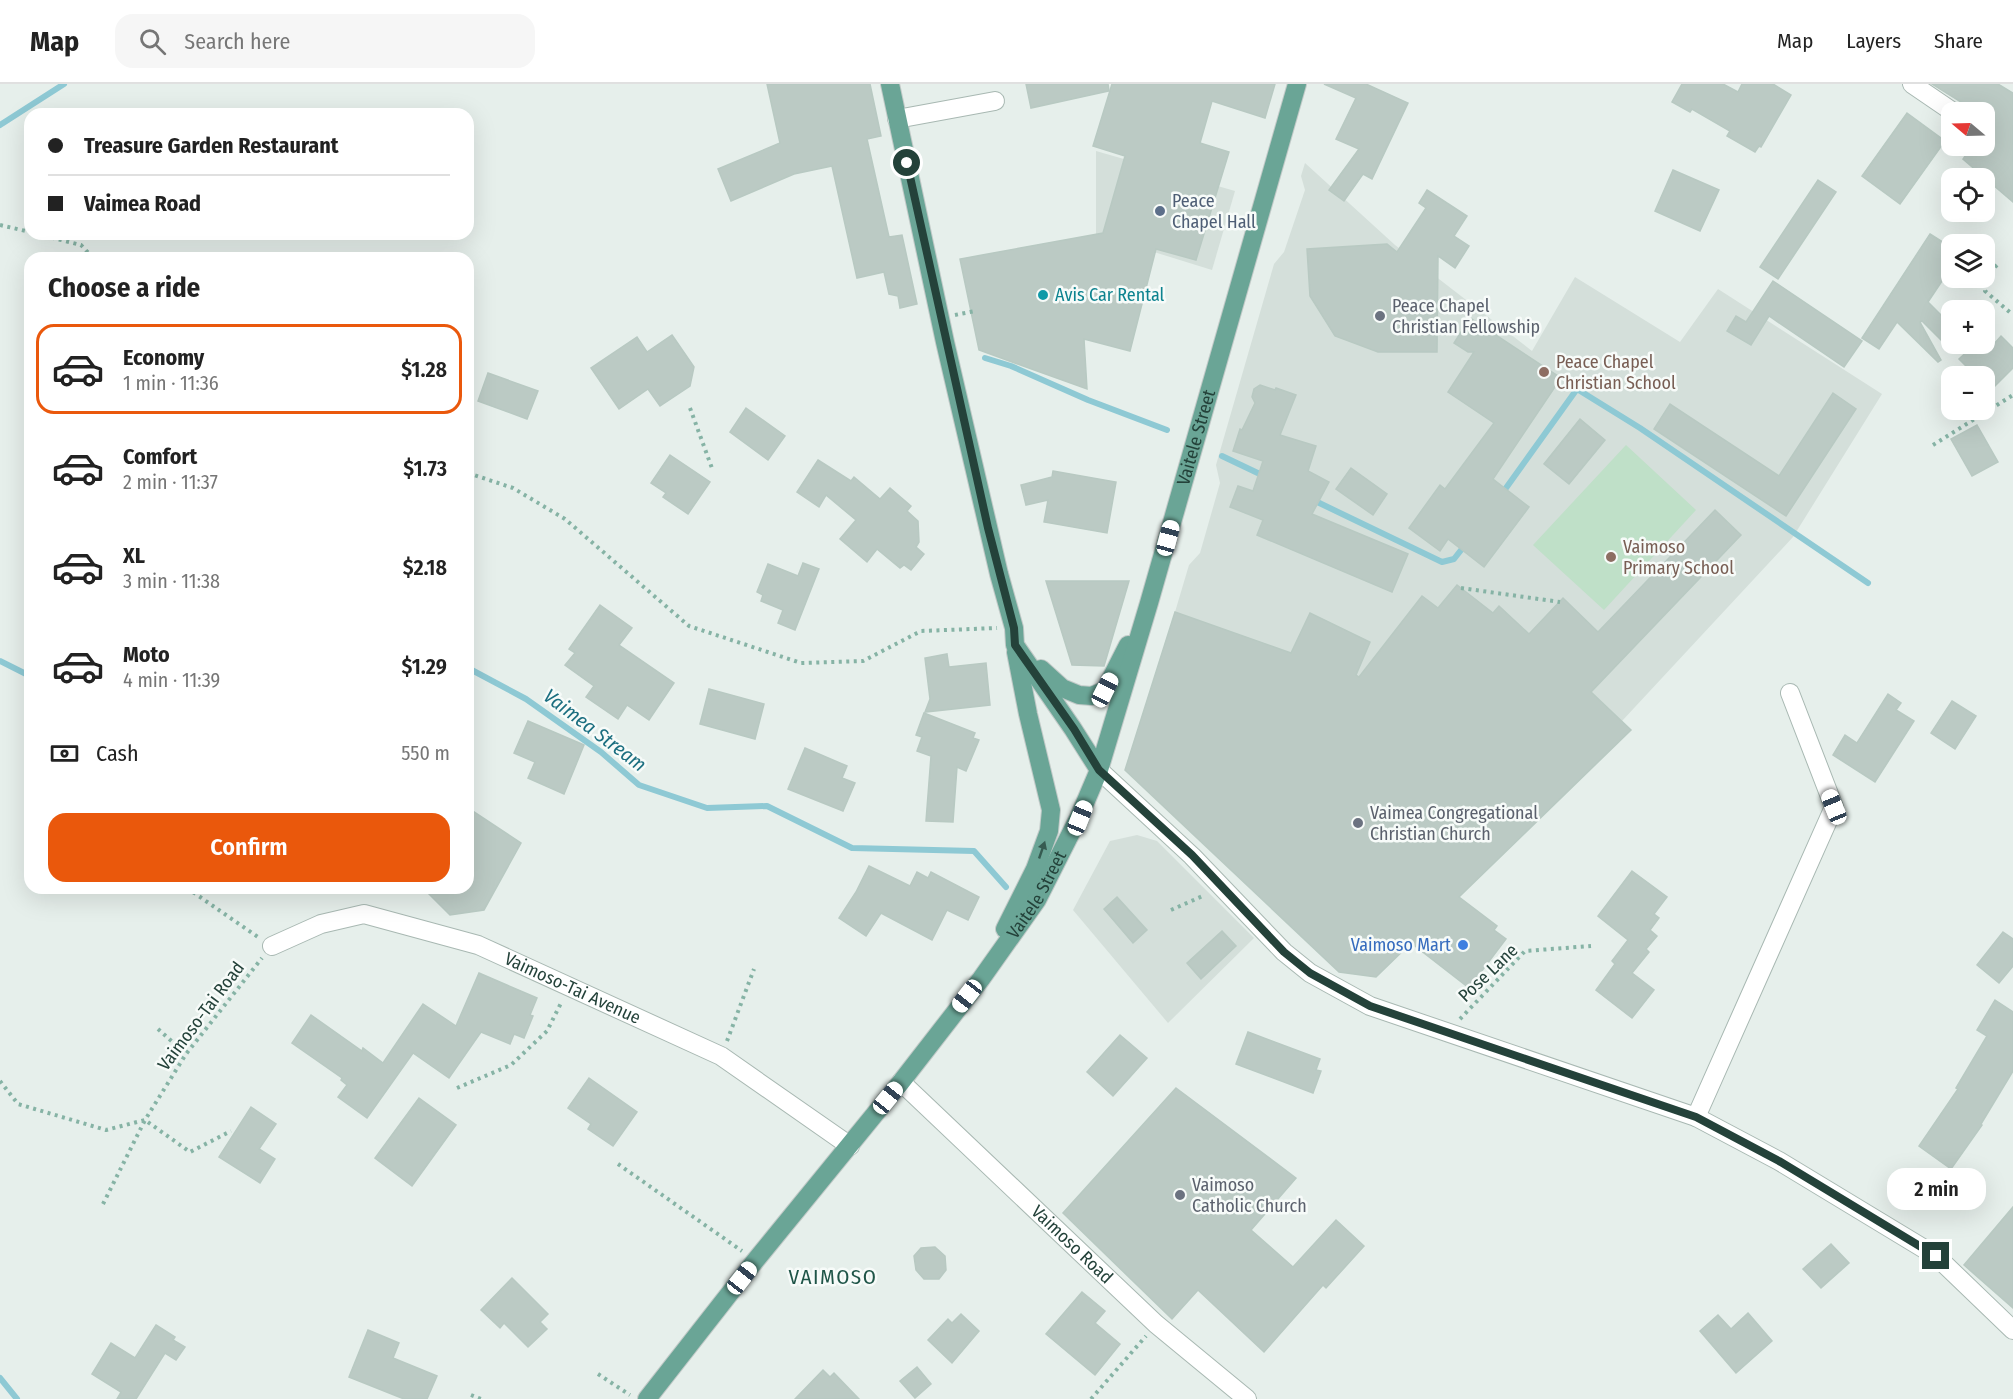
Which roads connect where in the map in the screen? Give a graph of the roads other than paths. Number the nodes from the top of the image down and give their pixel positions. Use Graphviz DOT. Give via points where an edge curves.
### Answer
graph roads {
  1 [pos="890,84"];
  2 [pos="1297,84"];
  3 [pos="1912,84"];
  4 [pos="995,101"];
  5 [pos="1941,104"];
  6 [pos="897,119"];
  7 [pos="1149,603"];
  8 [pos="1014,636"];
  9 [pos="1790,693"];
  10 [pos="1099,770"];
  11 [pos="272,946"];
  12 [pos="981,979"];
  13 [pos="901,1082"];
  14 [pos="1696,1117"];
  15 [pos="850,1146"];
  16 [pos="2013,1330"];
  17 [pos="647,1399"];
  18 [pos="1247,1399"];
  1 -- 6 [label="main road"];
  2 -- 7 [label="main road, Vaitele Street"];
  3 -- 5 [label="street"];
  4 -- 6 [label="street"];
  6 -- 8 [label="main road"];
  7 -- 8 [label="main road" via="1105,690 1092,696 1062,688"];
  7 -- 10 [label="main road, Vaitele Street"];
  8 -- 10 [label="main road"];
  12 -- 8 [label="main road, one-way" via="1035,869 1052,810"];
  9 -- 14 [label="street" via="1834,807"];
  10 -- 12 [label="main road, Vaitele Street" via="1080,818 1037,900"];
  10 -- 14 [label="street" via="1192,855 1284,952 1310,973 1370,1006"];
  11 -- 15 [label="street, Vaimoso-Tai Avenue" via="321,924 364,914 478,945 721,1056"];
  12 -- 13 [label="main road, Vaitele Street"];
  13 -- 15 [label="main road, Vaitele Street"];
  13 -- 18 [label="street, Vaimoso Road" via="1156,1324"];
  14 -- 16 [label="street" via="1779,1161 1936,1256"];
  15 -- 17 [label="main road, Vaitele Street"];
}
